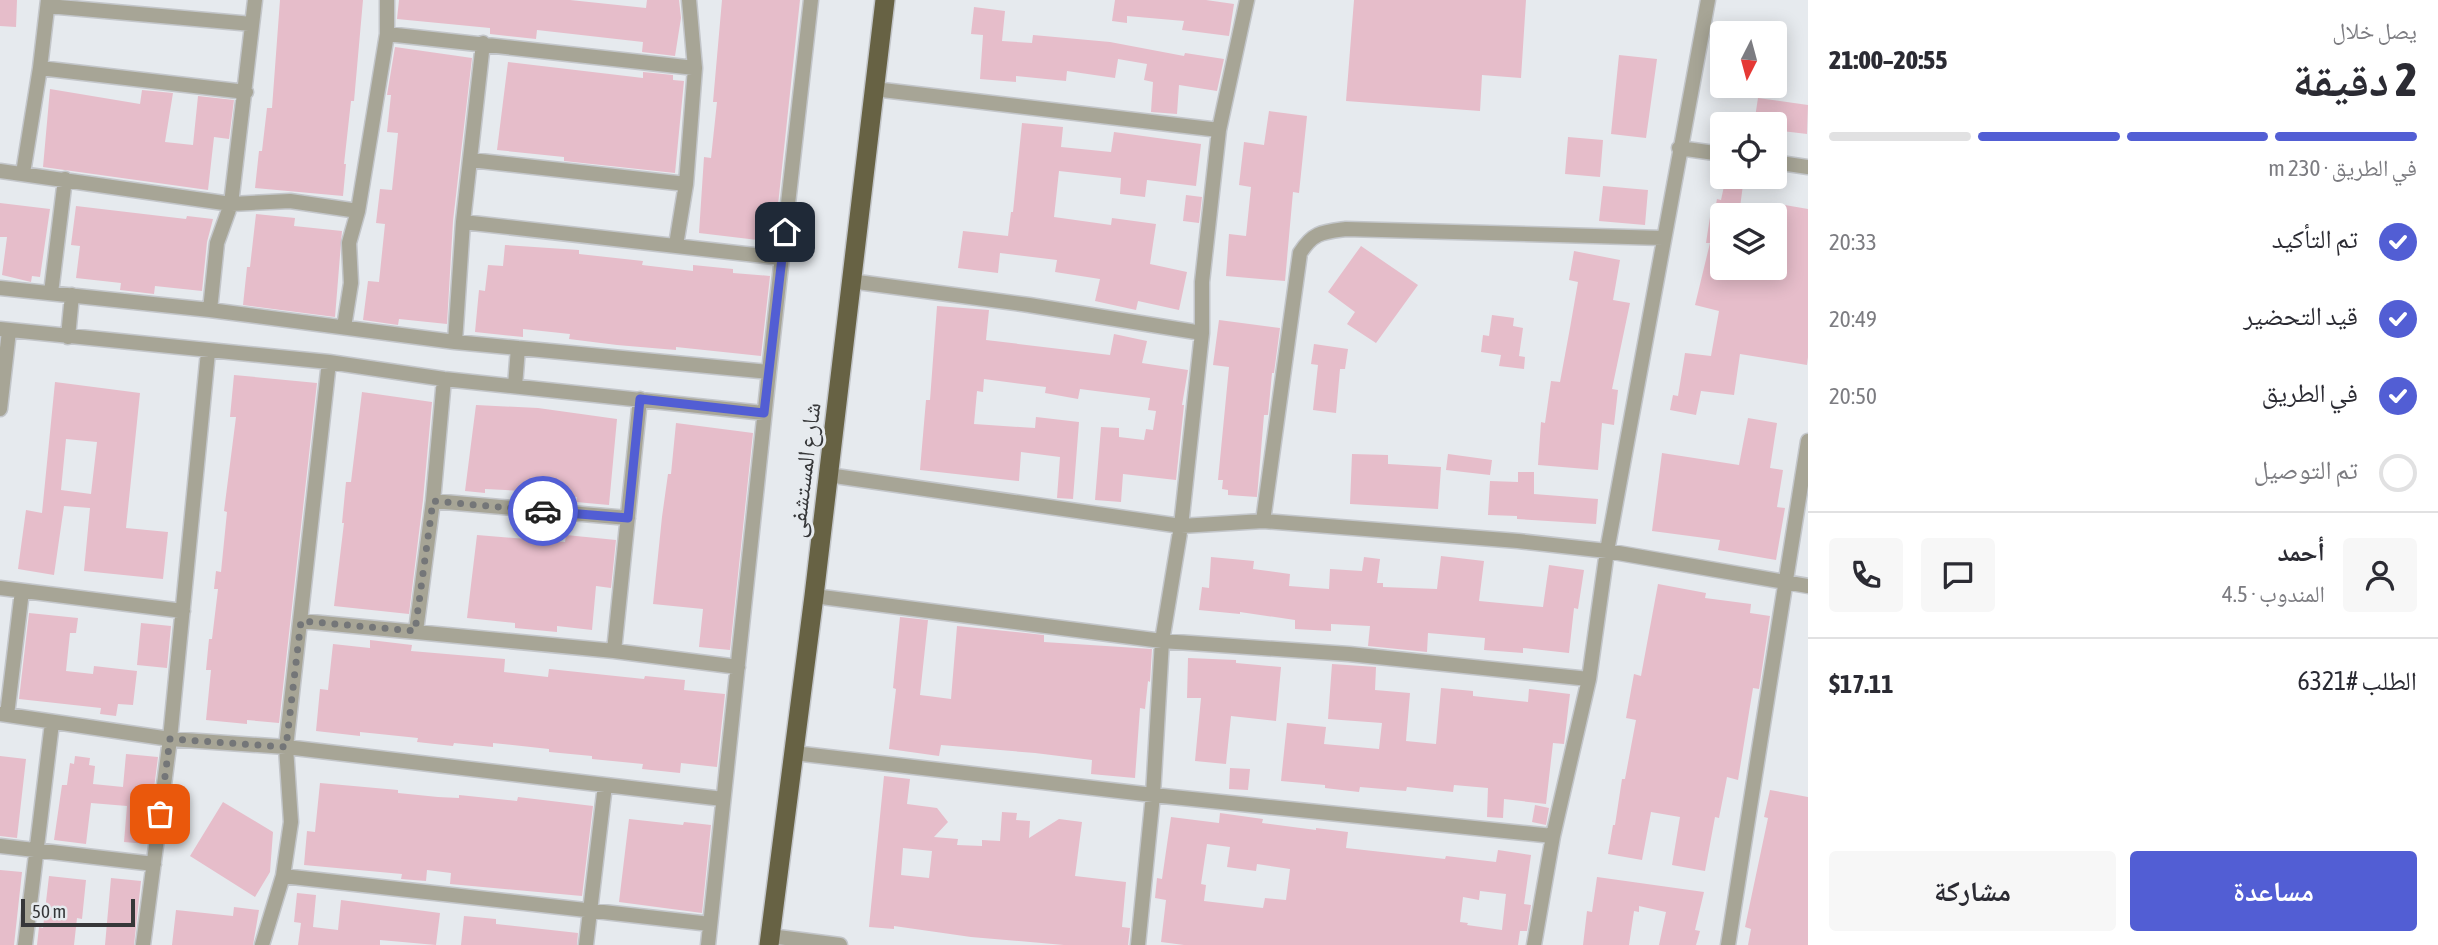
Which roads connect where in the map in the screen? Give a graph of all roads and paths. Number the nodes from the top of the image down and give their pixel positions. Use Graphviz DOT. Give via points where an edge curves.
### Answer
graph roads {
  1 [pos="255,0"];
  2 [pos="387,0"];
  3 [pos="688,0"];
  4 [pos="811,0"];
  5 [pos="885,0"];
  6 [pos="1247,0"];
  7 [pos="1708,0"];
  8 [pos="48,3"];
  9 [pos="252,24"];
  10 [pos="387,34"];
  11 [pos="483,43"];
  12 [pos="40,68"];
  13 [pos="695,68"];
  14 [pos="874,89"];
  15 [pos="246,92"];
  16 [pos="1219,130"];
  17 [pos="1679,148"];
  18 [pos="1710,152"];
  19 [pos="471,160"];
  20 [pos="1787,164"];
  21 [pos="1808,167"];
  22 [pos="0,171"];
  23 [pos="23,173"];
  24 [pos="65,179"];
  25 [pos="686,184"];
  26 [pos="231,204"];
  27 [pos="358,211"];
  28 [pos="463,222"];
  29 [pos="1663,238"];
  30 [pos="677,245"];
  31 [pos="782,258"];
  32 [pos="850,281"];
  33 [pos="0,288"];
  34 [pos="51,293"];
  35 [pos="72,295"];
  36 [pos="210,310"];
  37 [pos="344,327"];
  38 [pos="5,330"];
  39 [pos="1202,333"];
  40 [pos="68,337"];
  41 [pos="455,342"];
  42 [pos="518,348"];
  43 [pos="208,352"];
  44 [pos="329,362"];
  45 [pos="769,372"];
  46 [pos="444,379"];
  47 [pos="515,386"];
  48 [pos="640,399"];
  49 [pos="0,409"];
  50 [pos="764,413"];
  51 [pos="1808,441"];
  52 [pos="828,475"];
  53 [pos="433,501"];
  54 [pos="628,518"];
  55 [pos="1263,521"];
  56 [pos="1181,526"];
  57 [pos="1607,551"];
  58 [pos="1787,582"];
  59 [pos="1808,586"];
  60 [pos="0,588"];
  61 [pos="22,591"];
  62 [pos="814,596"];
  63 [pos="183,611"];
  64 [pos="301,621"];
  65 [pos="415,631"];
  66 [pos="1162,641"];
  67 [pos="614,652"];
  68 [pos="738,667"];
  69 [pos="1589,679"];
  70 [pos="4,714"];
  71 [pos="52,723"];
  72 [pos="170,739"];
  73 [pos="286,747"];
  74 [pos="794,753"];
  75 [pos="605,785"];
  76 [pos="1153,794"];
  77 [pos="723,799"];
  78 [pos="1553,836"];
  79 [pos="0,846"];
  80 [pos="37,851"];
  81 [pos="154,864"];
  82 [pos="283,876"];
  83 [pos="590,912"];
  84 [pos="710,923"];
  85 [pos="769,940"];
  86 [pos="25,945"];
  87 [pos="143,945"];
  88 [pos="261,945"];
  89 [pos="586,945"];
  90 [pos="708,945"];
  91 [pos="840,945"];
  92 [pos="1138,945"];
  93 [pos="1534,945"];
  94 [pos="1728,945"];
  1 -- 9 [label="street"];
  2 -- 10 [label="street"];
  3 -- 13 [label="street"];
  4 -- 31 [label="street"];
  5 -- 14 [label="highway, شارع المستشفى"];
  6 -- 16 [label="street"];
  7 -- 17 [label="street"];
  8 -- 9 [label="street"];
  8 -- 12 [label="street"];
  9 -- 15 [label="street"];
  10 -- 11 [label="street"];
  10 -- 27 [label="street"];
  11 -- 13 [label="street"];
  11 -- 19 [label="street"];
  12 -- 15 [label="street"];
  12 -- 23 [label="street"];
  13 -- 25 [label="street"];
  14 -- 16 [label="street"];
  14 -- 32 [label="highway, شارع المستشفى"];
  15 -- 26 [label="street"];
  16 -- 39 [label="street" via="1202,282"];
  17 -- 18 [label="street"];
  17 -- 29 [label="street"];
  19 -- 25 [label="street"];
  19 -- 28 [label="street"];
  20 -- 21 [label="street"];
  22 -- 23 [label="street"];
  23 -- 24 [label="street"];
  24 -- 26 [label="street"];
  24 -- 34 [label="street"];
  25 -- 30 [label="street"];
  26 -- 27 [label="street" via="290,201"];
  26 -- 36 [label="street" via="217,243"];
  27 -- 37 [label="street" via="349,243 351,283"];
  28 -- 30 [label="street"];
  28 -- 41 [label="street"];
  29 -- 55 [label="street" via="1346,229 1309,239 1300,253"];
  29 -- 57 [label="street"];
  30 -- 31 [label="street"];
  31 -- 45 [label="street"];
  32 -- 39 [label="street"];
  32 -- 52 [label="highway, شارع المستشفى"];
  33 -- 34 [label="street"];
  34 -- 35 [label="street"];
  35 -- 36 [label="street"];
  35 -- 40 [label="street"];
  36 -- 37 [label="street"];
  37 -- 41 [label="street"];
  38 -- 40 [label="street"];
  38 -- 49 [label="street"];
  39 -- 56 [label="street"];
  40 -- 43 [label="street"];
  41 -- 42 [label="street"];
  42 -- 45 [label="street"];
  42 -- 47 [label="street"];
  43 -- 44 [label="street"];
  43 -- 63 [label="street"];
  44 -- 46 [label="street"];
  44 -- 64 [label="street"];
  45 -- 50 [label="street"];
  46 -- 47 [label="street"];
  46 -- 53 [label="street"];
  47 -- 48 [label="street"];
  48 -- 50 [label="street"];
  48 -- 54 [label="street"];
  50 -- 68 [label="street"];
  51 -- 58 [label="street"];
  52 -- 56 [label="street"];
  52 -- 62 [label="highway, شارع المستشفى"];
  53 -- 54 [label="street"];
  53 -- 65 [label="street"];
  54 -- 67 [label="street"];
  55 -- 56 [label="street"];
  55 -- 57 [label="street"];
  56 -- 66 [label="street"];
  57 -- 58 [label="street"];
  57 -- 69 [label="street"];
  58 -- 59 [label="street"];
  58 -- 94 [label="street"];
  60 -- 61 [label="street"];
  61 -- 63 [label="street"];
  61 -- 70 [label="street"];
  62 -- 66 [label="street"];
  62 -- 74 [label="highway, شارع المستشفى"];
  63 -- 72 [label="street"];
  64 -- 65 [label="street"];
  64 -- 73 [label="street"];
  65 -- 67 [label="street"];
  66 -- 69 [label="street" via="1349,654"];
  66 -- 76 [label="street"];
  67 -- 68 [label="street"];
  68 -- 77 [label="street"];
  69 -- 78 [label="street"];
  70 -- 71 [label="street"];
  71 -- 72 [label="street"];
  71 -- 80 [label="street"];
  72 -- 73 [label="street"];
  72 -- 81 [label="street"];
  73 -- 75 [label="street"];
  73 -- 82 [label="street" via="291,822"];
  74 -- 76 [label="street"];
  74 -- 85 [label="highway, شارع المستشفى"];
  75 -- 77 [label="street"];
  75 -- 83 [label="street"];
  76 -- 78 [label="street"];
  76 -- 92 [label="street"];
  77 -- 84 [label="street"];
  78 -- 93 [label="street"];
  79 -- 80 [label="street"];
  80 -- 81 [label="street"];
  80 -- 86 [label="street"];
  81 -- 87 [label="street"];
  82 -- 83 [label="street"];
  82 -- 88 [label="street"];
  83 -- 84 [label="street"];
  83 -- 89 [label="street"];
  84 -- 90 [label="street"];
  85 -- 91 [label="street"];
}
